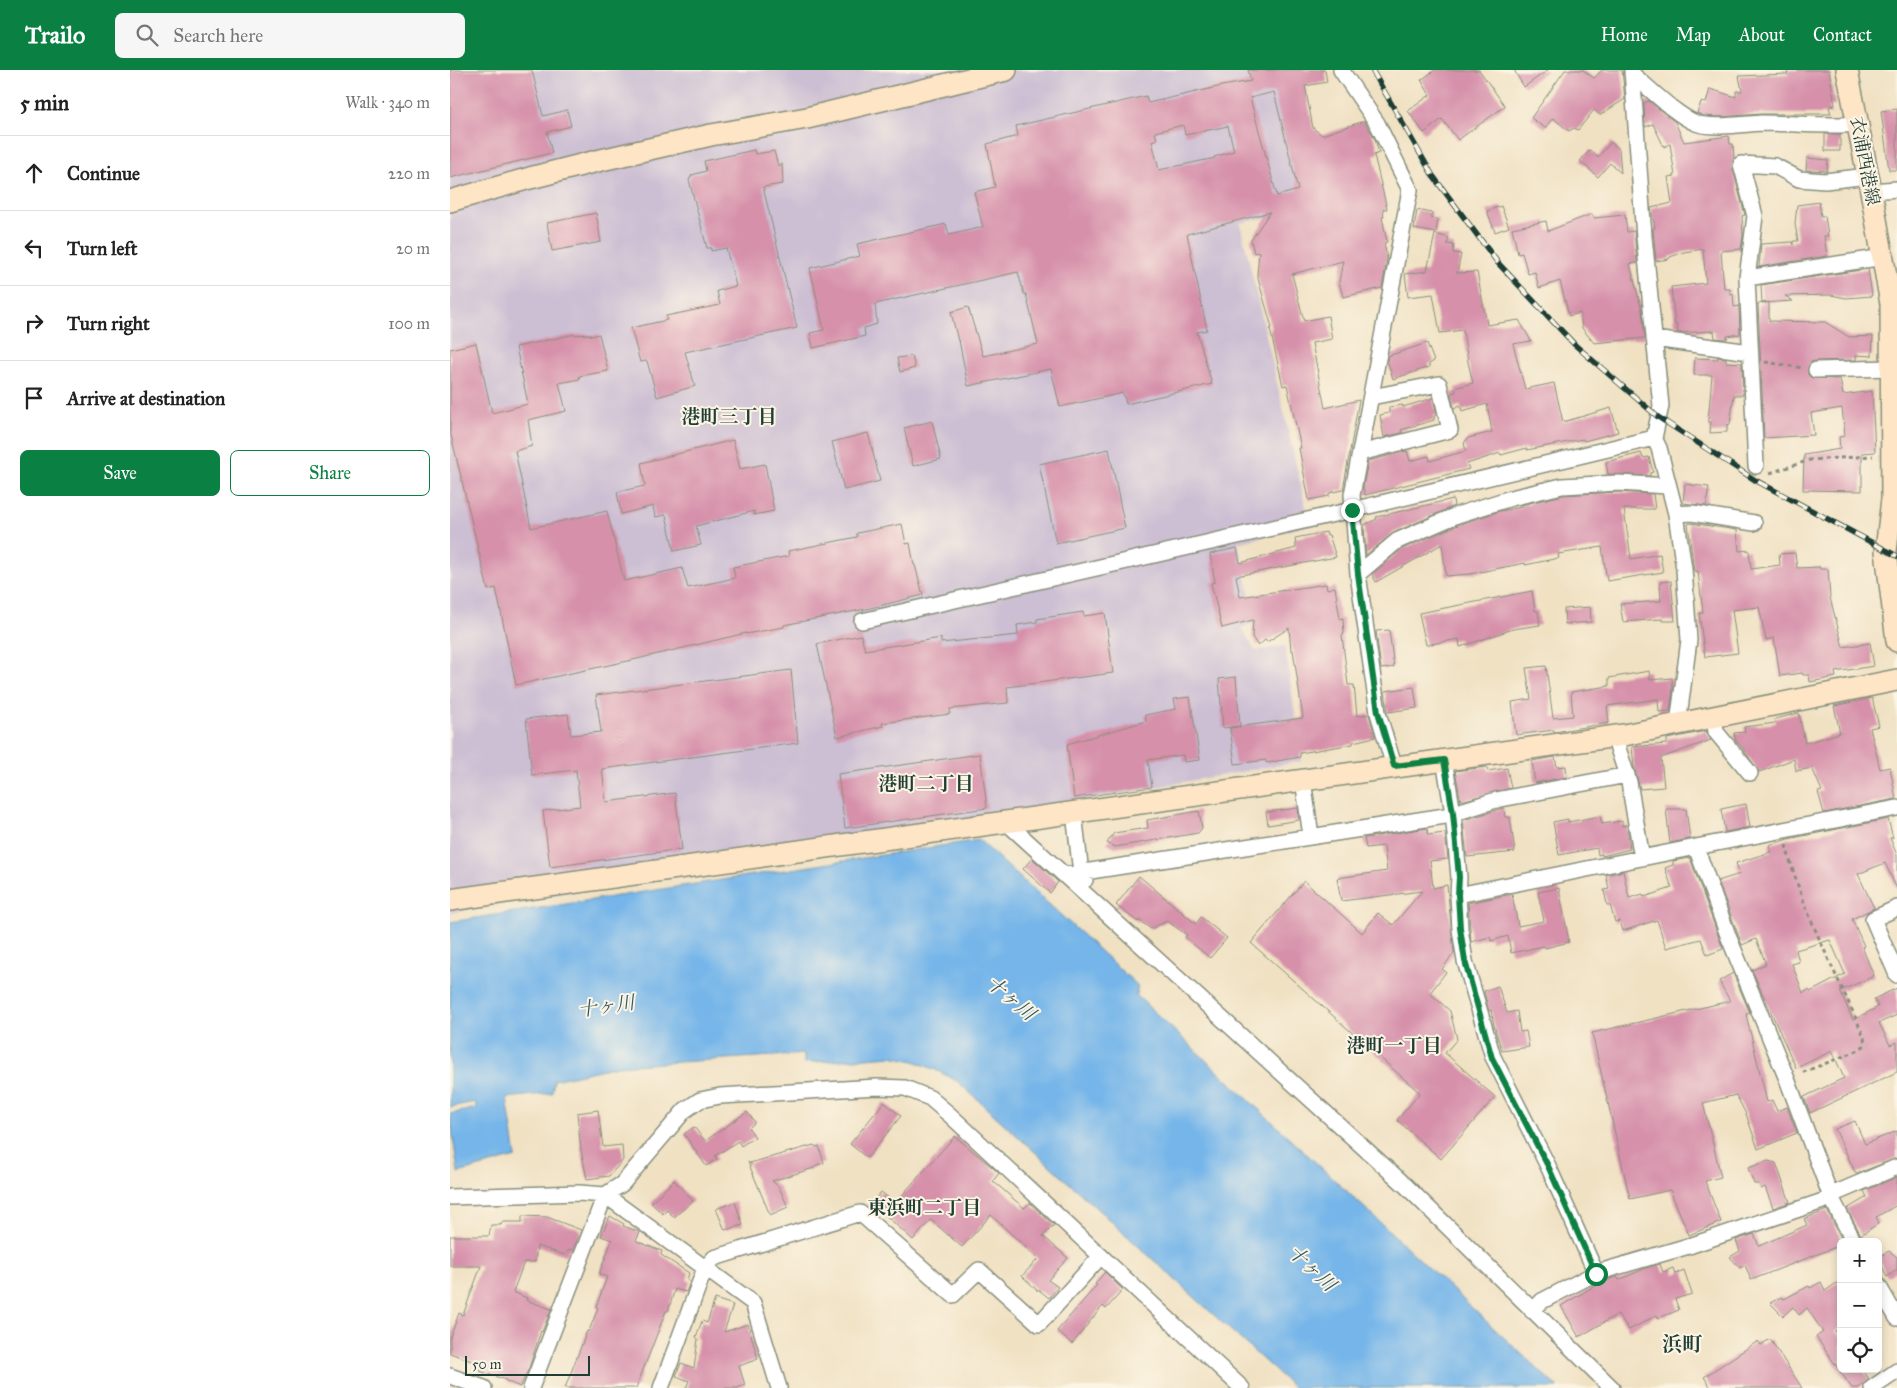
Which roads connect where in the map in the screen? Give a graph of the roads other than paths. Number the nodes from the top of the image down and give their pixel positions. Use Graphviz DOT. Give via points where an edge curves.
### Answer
graph roads {
  1 [pos="1006,70"];
  2 [pos="1341,70"];
  3 [pos="1847,70"];
  4 [pos="1632,72"];
  5 [pos="1858,124"];
  6 [pos="1870,184"];
  7 [pos="1897,189"];
  8 [pos="450,201"];
  9 [pos="1884,257"];
  10 [pos="1747,278"];
  11 [pos="1894,304"];
  12 [pos="1654,340"];
  13 [pos="1750,355"];
  14 [pos="1891,368"];
  15 [pos="1816,370"];
  16 [pos="1370,397"];
  17 [pos="1894,398"];
  18 [pos="1654,438"];
  19 [pos="1360,453"];
  20 [pos="1756,466"];
  21 [pos="1668,486"];
  22 [pos="1352,510"];
  23 [pos="1676,514"];
  24 [pos="1894,514"];
  25 [pos="1754,523"];
  26 [pos="1358,574"];
  27 [pos="862,621"];
  28 [pos="1897,641"];
  29 [pos="1897,680"];
  30 [pos="1714,717"];
  31 [pos="1678,724"];
  32 [pos="1614,736"];
  33 [pos="1444,760"];
  34 [pos="1394,766"];
  35 [pos="1750,773"];
  36 [pos="1627,776"];
  37 [pos="1302,780"];
  38 [pos="1897,808"];
  39 [pos="1074,813"];
  40 [pos="1453,813"];
  41 [pos="1007,823"];
  42 [pos="1311,836"];
  43 [pos="1696,847"];
  44 [pos="1642,858"];
  45 [pos="1081,872"];
  46 [pos="1065,875"];
  47 [pos="1458,895"];
  48 [pos="450,900"];
  49 [pos="1101,907"];
  50 [pos="1897,908"];
  51 [pos="1897,975"];
  52 [pos="1897,1167"];
  53 [pos="605,1195"];
  54 [pos="450,1197"];
  55 [pos="1831,1197"];
  56 [pos="1852,1238"];
  57 [pos="1101,1256"];
  58 [pos="705,1268"];
  59 [pos="1596,1274"];
  60 [pos="1882,1292"];
  61 [pos="1532,1311"];
  62 [pos="1897,1318"];
  63 [pos="1897,1371"];
  64 [pos="450,1376"];
  65 [pos="484,1388"];
  66 [pos="531,1388"];
  67 [pos="661,1388"];
  68 [pos="778,1388"];
  69 [pos="1242,1388"];
  70 [pos="1612,1388"];
  71 [pos="1872,1388"];
  1 -- 8 [label="street" via="807,118 711,135 601,160"];
  2 -- 16 [label="street" via="1377,123 1410,190"];
  3 -- 5 [label="street, 衣浦西港線"];
  4 -- 5 [label="street" via="1682,114 1704,126"];
  4 -- 12 [label="street"];
  5 -- 6 [label="street, 衣浦西港線"];
  6 -- 7 [label="street"];
  6 -- 9 [label="street, 衣浦西港線"];
  6 -- 10 [label="street" via="1799,179 1775,166 1741,164 1755,216"];
  9 -- 10 [label="street"];
  9 -- 11 [label="street, 衣浦西港線"];
  10 -- 13 [label="street"];
  11 -- 14 [label="street, 衣浦西港線"];
  12 -- 13 [label="street"];
  12 -- 18 [label="street" via="1660,406"];
  13 -- 20 [label="street"];
  14 -- 15 [label="street"];
  14 -- 17 [label="street, 衣浦西港線"];
  16 -- 19 [label="street"];
  16 -- 19 [label="street" via="1438,384 1450,430"];
  17 -- 24 [label="street, 衣浦西港線"];
  18 -- 21 [label="street"];
  18 -- 22 [label="street"];
  19 -- 22 [label="street"];
  21 -- 23 [label="street"];
  21 -- 26 [label="street" via="1618,483 1562,486 1512,498 1457,515 1397,541"];
  22 -- 26 [label="street"];
  22 -- 27 [label="street"];
  23 -- 25 [label="street" via="1692,513"];
  23 -- 31 [label="street" via="1689,640"];
  24 -- 28 [label="street, 衣浦西港線" via="1886,550"];
  26 -- 34 [label="street" via="1378,712"];
  29 -- 30 [label="street"];
  30 -- 31 [label="street"];
  30 -- 35 [label="street" via="1716,732"];
  31 -- 32 [label="street"];
  32 -- 33 [label="street"];
  32 -- 36 [label="street"];
  33 -- 34 [label="street"];
  33 -- 40 [label="street"];
  34 -- 37 [label="street"];
  36 -- 40 [label="street" via="1496,800"];
  36 -- 44 [label="street"];
  37 -- 39 [label="street"];
  37 -- 42 [label="street"];
  38 -- 43 [label="street"];
  39 -- 41 [label="street"];
  39 -- 45 [label="street"];
  40 -- 42 [label="street"];
  40 -- 47 [label="street"];
  41 -- 46 [label="street"];
  41 -- 48 [label="street"];
  42 -- 45 [label="street"];
  43 -- 44 [label="street"];
  43 -- 55 [label="street"];
  44 -- 47 [label="street"];
  45 -- 46 [label="street"];
  45 -- 49 [label="street"];
  46 -- 49 [label="street"];
  47 -- 59 [label="street" via="1465,961 1492,1058 1548,1166"];
  49 -- 61 [label="street" via="1406,1186"];
  50 -- 51 [label="street" via="1873,919"];
  52 -- 55 [label="street"];
  53 -- 54 [label="street"];
  53 -- 57 [label="street" via="622,1184 685,1110 700,1100 720,1096 905,1088 930,1098 951,1116"];
  53 -- 58 [label="street"];
  53 -- 66 [label="street"];
  55 -- 56 [label="street"];
  55 -- 59 [label="street"];
  57 -- 58 [label="street" via="1038,1324 979,1270 953,1296 860,1213 714,1258"];
  57 -- 69 [label="street"];
  58 -- 67 [label="street"];
  58 -- 68 [label="street" via="753,1303"];
  59 -- 61 [label="street" via="1542,1301"];
  60 -- 62 [label="street"];
  61 -- 70 [label="street"];
  63 -- 71 [label="street"];
  64 -- 65 [label="street"];
}
